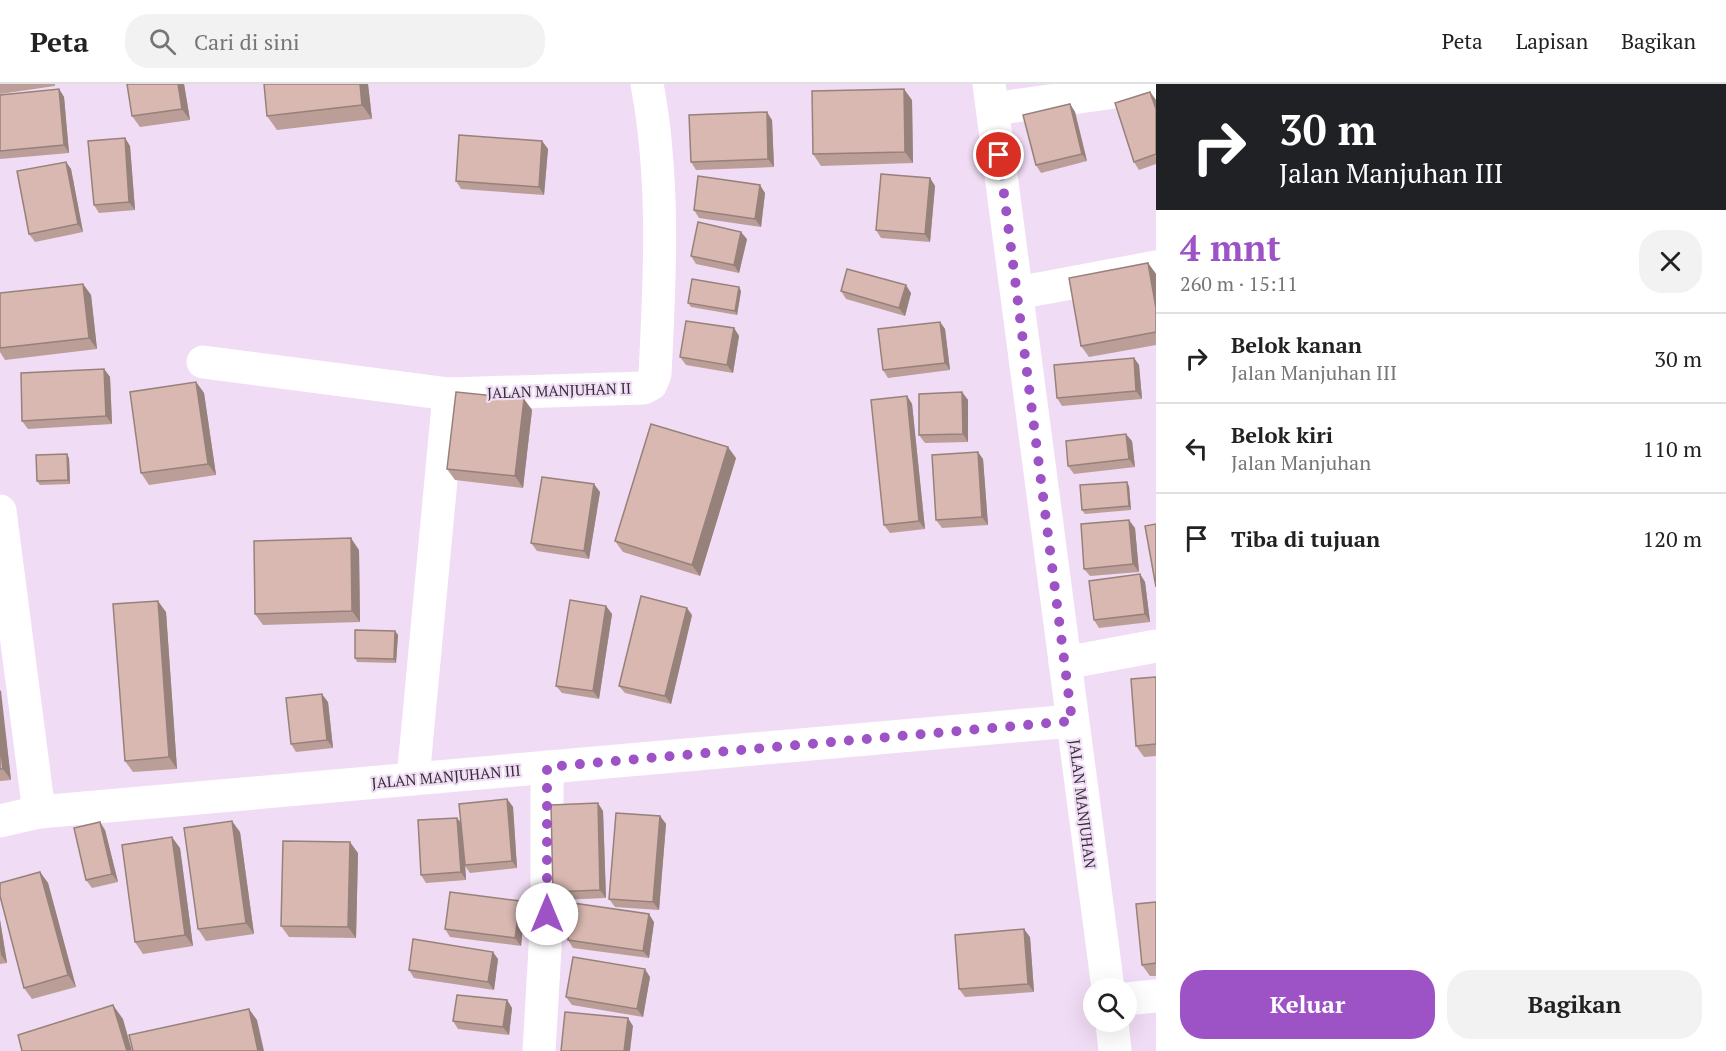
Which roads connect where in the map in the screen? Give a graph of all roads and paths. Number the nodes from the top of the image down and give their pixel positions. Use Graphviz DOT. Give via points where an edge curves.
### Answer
graph roads {
  1 [pos="647,84"];
  2 [pos="1156,86"];
  3 [pos="991,97"];
  4 [pos="1156,267"];
  5 [pos="1017,293"];
  6 [pos="203,362"];
  7 [pos="449,394"];
  8 [pos="0,511"];
  9 [pos="1156,646"];
  10 [pos="1065,663"];
  11 [pos="1072,721"];
  12 [pos="547,767"];
  13 [pos="413,779"];
  14 [pos="39,812"];
  15 [pos="0,821"];
  16 [pos="1107,978"];
  17 [pos="1156,996"];
  18 [pos="1137,998"];
  19 [pos="1113,1032"];
  20 [pos="539,1051"];
  21 [pos="1115,1051"];
  1 -- 7 [label="street, JALAN MANJUHAN II" via="659,187 659,282 655,374 651,384 644,388"];
  2 -- 3 [label="street"];
  3 -- 5 [label="street, JALAN MANJUHAN"];
  4 -- 5 [label="street"];
  5 -- 10 [label="street, JALAN MANJUHAN"];
  6 -- 7 [label="street, JALAN MANJUHAN II"];
  7 -- 13 [label="street"];
  8 -- 14 [label="street"];
  9 -- 10 [label="street"];
  10 -- 11 [label="street, JALAN MANJUHAN"];
  11 -- 12 [label="street, JALAN MANJUHAN III"];
  11 -- 16 [label="street, JALAN MANJUHAN"];
  12 -- 13 [label="street, JALAN MANJUHAN III"];
  12 -- 20 [label="street" via="547,914"];
  13 -- 14 [label="street, JALAN MANJUHAN III"];
  14 -- 15 [label="street, JALAN MANJUHAN III"];
  17 -- 18 [label="street"];
  19 -- 21 [label="street"];
}
